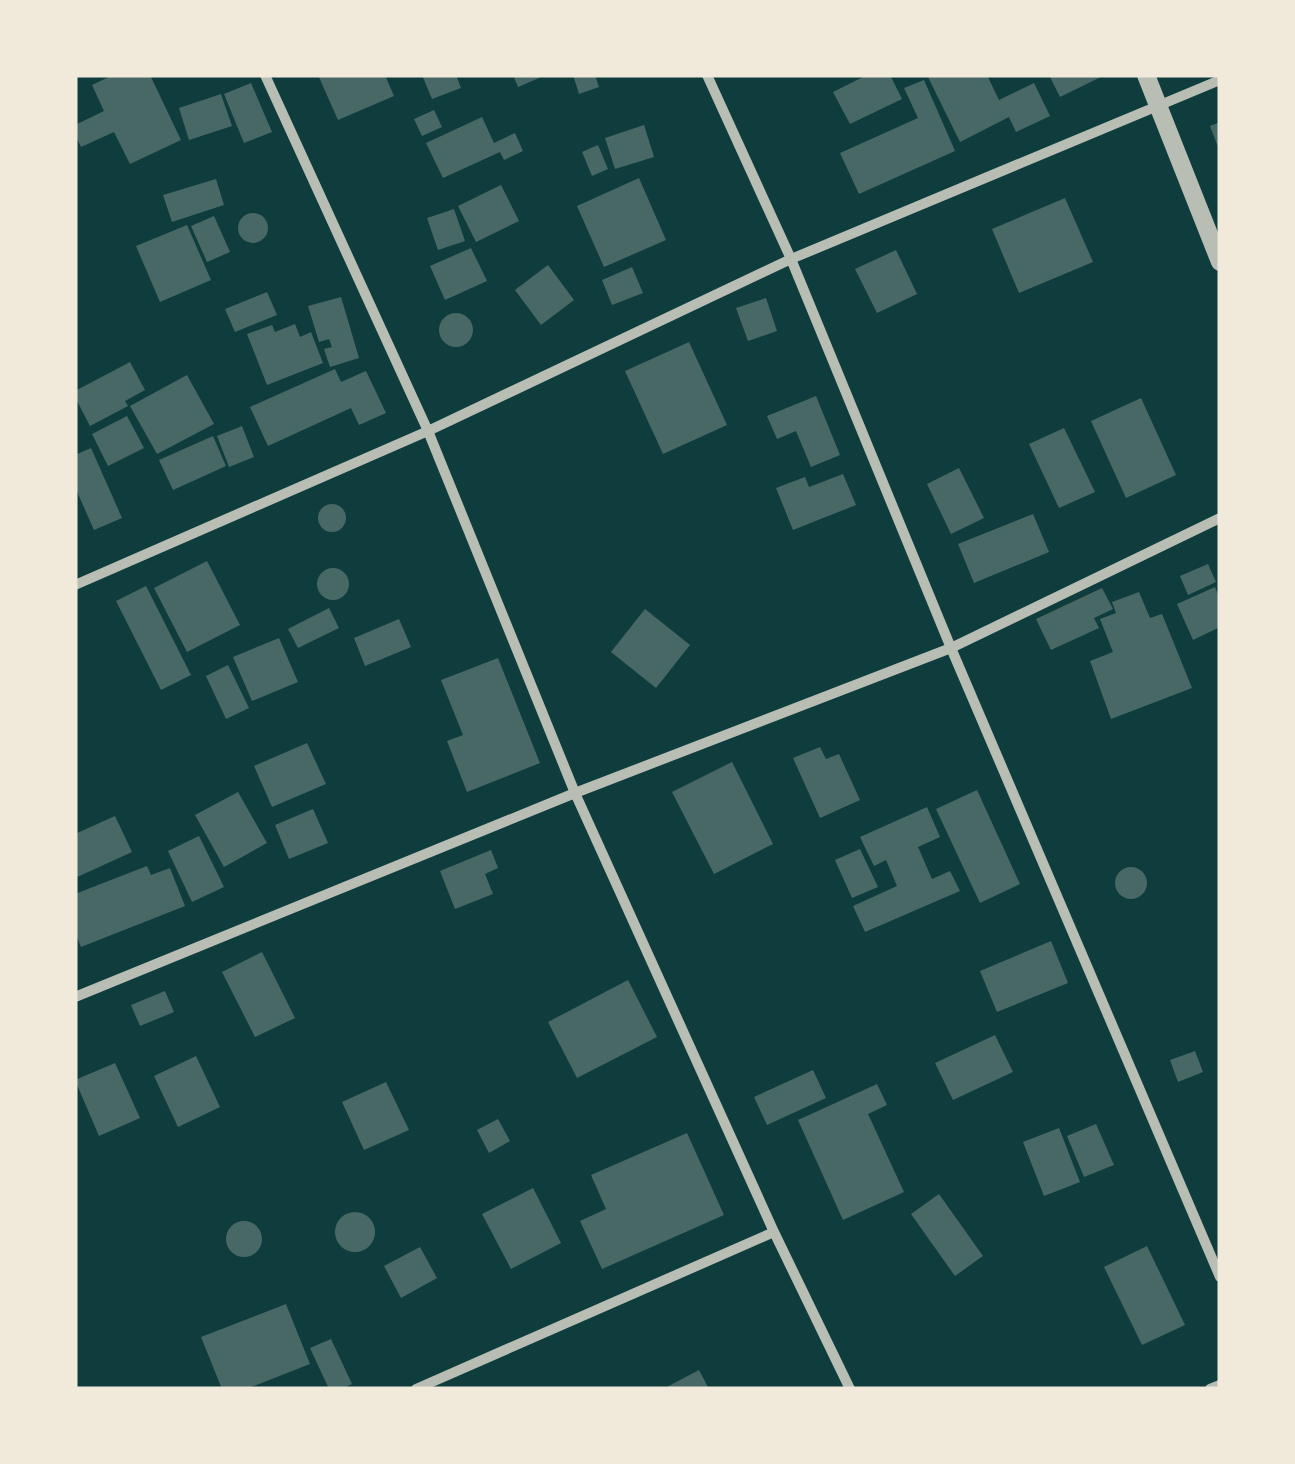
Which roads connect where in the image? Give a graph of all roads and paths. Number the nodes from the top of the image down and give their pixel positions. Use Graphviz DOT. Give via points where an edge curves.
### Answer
graph roads {
  1 [pos="266,75"];
  2 [pos="707,75"];
  3 [pos="1146,75"];
  4 [pos="1220,80"];
  5 [pos="1159,105"];
  6 [pos="791,260"];
  7 [pos="1220,262"];
  8 [pos="428,431"];
  9 [pos="1220,518"];
  10 [pos="75,585"];
  11 [pos="951,648"];
  12 [pos="576,793"];
  13 [pos="75,997"];
  14 [pos="774,1232"];
  15 [pos="1220,1277"];
  16 [pos="1220,1385"];
  17 [pos="416,1389"];
  18 [pos="850,1389"];
  19 [pos="1210,1389"];
  1 -- 8 [label="street"];
  2 -- 6 [label="street"];
  3 -- 5 [label="street"];
  4 -- 5 [label="street"];
  5 -- 6 [label="street"];
  5 -- 7 [label="street"];
  6 -- 8 [label="street"];
  6 -- 11 [label="street"];
  8 -- 10 [label="street"];
  8 -- 12 [label="street"];
  9 -- 11 [label="street"];
  11 -- 12 [label="street"];
  11 -- 15 [label="street"];
  12 -- 13 [label="street"];
  12 -- 14 [label="street"];
  14 -- 17 [label="street"];
  14 -- 18 [label="street"];
  16 -- 19 [label="street"];
}
